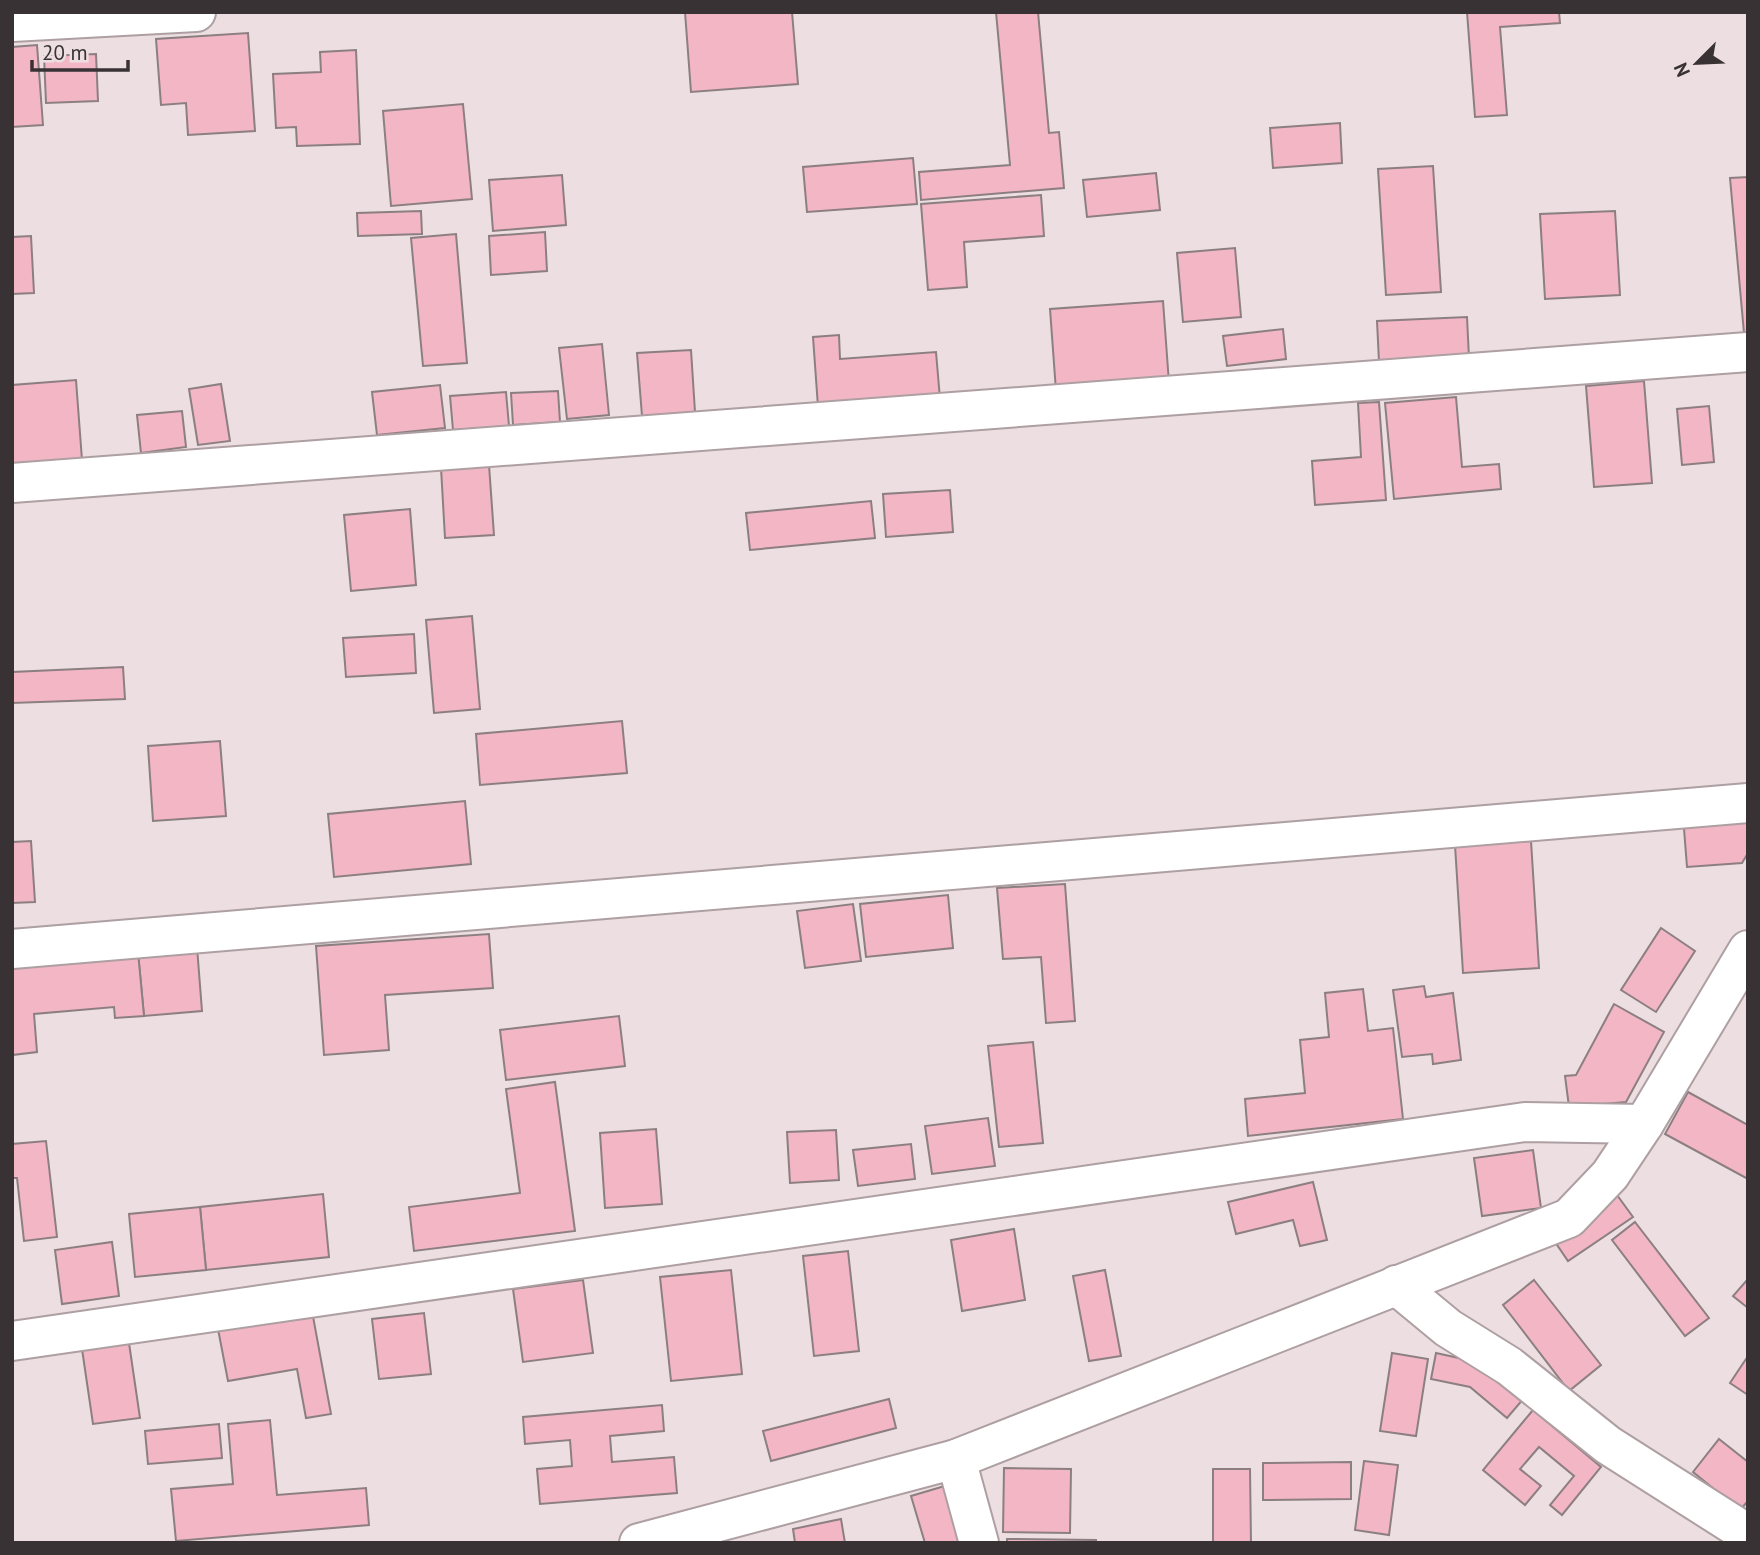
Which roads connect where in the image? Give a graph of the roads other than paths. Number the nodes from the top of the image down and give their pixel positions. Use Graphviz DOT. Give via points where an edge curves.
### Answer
graph roads {
  1 [pos="196,12"];
  2 [pos="12,22"];
  3 [pos="1748,352"];
  4 [pos="12,483"];
  5 [pos="1748,803"];
  6 [pos="12,949"];
  7 [pos="1748,950"];
  8 [pos="1644,1124"];
  9 [pos="1396,1285"];
  10 [pos="12,1342"];
  11 [pos="956,1459"];
  12 [pos="1748,1534"];
  13 [pos="639,1543"];
  14 [pos="979,1543"];
  1 -- 2 [label="street"];
  3 -- 4 [label="street"];
  5 -- 6 [label="street"];
  7 -- 8 [label="street"];
  8 -- 9 [label="street" via="1610,1175 1569,1218"];
  8 -- 10 [label="street" via="1525,1122"];
  9 -- 11 [label="street"];
  9 -- 12 [label="street" via="1608,1445"];
  11 -- 13 [label="street"];
  11 -- 14 [label="street"];
}
